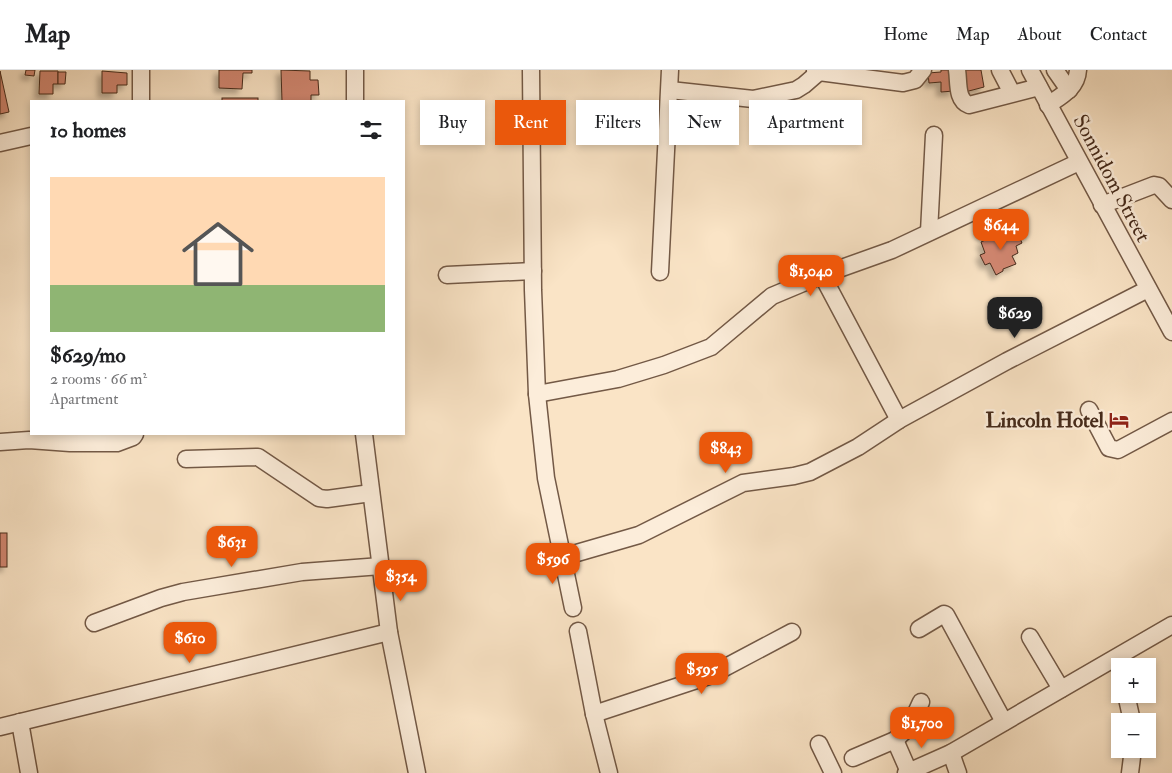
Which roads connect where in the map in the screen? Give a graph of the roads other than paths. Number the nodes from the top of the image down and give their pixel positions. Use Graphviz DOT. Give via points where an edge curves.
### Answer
graph roads {
  1 [pos="141,70"];
  2 [pos="355,70"];
  3 [pos="531,70"];
  4 [pos="670,70"];
  5 [pos="923,70"];
  6 [pos="957,70"];
  7 [pos="1000,70"];
  8 [pos="1030,70"];
  9 [pos="1055,70"];
  10 [pos="1078,70"];
  11 [pos="817,71"];
  12 [pos="1039,87"];
  13 [pos="670,90"];
  14 [pos="1069,90"];
  15 [pos="1012,93"];
  16 [pos="141,100"];
  17 [pos="354,100"];
  18 [pos="1048,105"];
  19 [pos="934,135"];
  20 [pos="30,136"];
  21 [pos="0,142"];
  22 [pos="1079,162"];
  23 [pos="1172,200"];
  24 [pos="1102,205"];
  25 [pos="929,232"];
  26 [pos="533,271"];
  27 [pos="660,272"];
  28 [pos="447,275"];
  29 [pos="822,275"];
  30 [pos="1148,289"];
  31 [pos="1172,332"];
  32 [pos="537,394"];
  33 [pos="1089,410"];
  34 [pos="899,420"];
  35 [pos="1172,421"];
  36 [pos="134,435"];
  37 [pos="364,435"];
  38 [pos="0,442"];
  39 [pos="186,459"];
  40 [pos="371,493"];
  41 [pos="563,557"];
  42 [pos="380,566"];
  43 [pos="573,608"];
  44 [pos="94,623"];
  45 [pos="1172,625"];
  46 [pos="918,629"];
  47 [pos="578,631"];
  48 [pos="389,632"];
  49 [pos="792,632"];
  50 [pos="1030,637"];
  51 [pos="1126,658"];
  52 [pos="1111,667"];
  53 [pos="1060,689"];
  54 [pos="920,702"];
  55 [pos="594,714"];
  56 [pos="20,722"];
  57 [pos="1004,722"];
  58 [pos="0,727"];
  59 [pos="895,740"];
  60 [pos="819,744"];
  61 [pos="950,753"];
  62 [pos="853,758"];
  63 [pos="1131,758"];
  64 [pos="908,772"];
  65 [pos="29,773"];
  66 [pos="417,773"];
  67 [pos="609,773"];
  68 [pos="833,773"];
  69 [pos="958,773"];
  70 [pos="1130,773"];
  1 -- 16 [label="street"];
  2 -- 17 [label="street"];
  3 -- 26 [label="street"];
  4 -- 13 [label="street"];
  5 -- 11 [label="street" via="915,80 903,83"];
  6 -- 15 [label="street" via="960,98 969,106"];
  7 -- 15 [label="street"];
  8 -- 12 [label="street, Sonnidom Street"];
  9 -- 14 [label="street"];
  10 -- 14 [label="street"];
  11 -- 13 [label="street" via="796,90 753,98"];
  12 -- 15 [label="street"];
  12 -- 18 [label="street, Sonnidom Street"];
  13 -- 27 [label="street"];
  14 -- 18 [label="street"];
  18 -- 22 [label="street, Sonnidom Street"];
  19 -- 25 [label="street"];
  20 -- 21 [label="street"];
  22 -- 24 [label="street, Sonnidom Street"];
  22 -- 25 [label="street"];
  23 -- 24 [label="street" via="1154,185"];
  24 -- 30 [label="street, Sonnidom Street"];
  25 -- 29 [label="street" via="892,250"];
  26 -- 28 [label="street"];
  26 -- 32 [label="street"];
  29 -- 32 [label="street" via="772,296 711,347 664,366 618,379"];
  29 -- 34 [label="street"];
  30 -- 31 [label="street, Sonnidom Street"];
  30 -- 34 [label="street"];
  32 -- 41 [label="street" via="546,478"];
  33 -- 35 [label="street" via="1109,448 1118,450"];
  34 -- 41 [label="street" via="875,437 810,472 743,483 639,534"];
  36 -- 38 [label="street" via="117,443"];
  37 -- 40 [label="street"];
  39 -- 40 [label="street" via="258,457 319,498"];
  40 -- 42 [label="street"];
  41 -- 43 [label="street"];
  42 -- 44 [label="street" via="302,572 183,592"];
  42 -- 48 [label="street"];
  45 -- 51 [label="street"];
  46 -- 57 [label="street" via="946,615"];
  47 -- 55 [label="street"];
  48 -- 56 [label="street"];
  48 -- 66 [label="street"];
  49 -- 55 [label="street" via="710,676"];
  50 -- 53 [label="street"];
  52 -- 53 [label="street"];
  53 -- 57 [label="street"];
  54 -- 59 [label="street" via="910,726"];
  55 -- 67 [label="street"];
  56 -- 58 [label="street"];
  56 -- 65 [label="street"];
  57 -- 61 [label="street"];
  59 -- 62 [label="street"];
  59 -- 64 [label="street"];
  60 -- 68 [label="street"];
  61 -- 64 [label="street"];
  61 -- 69 [label="street"];
  63 -- 70 [label="street"];
}
